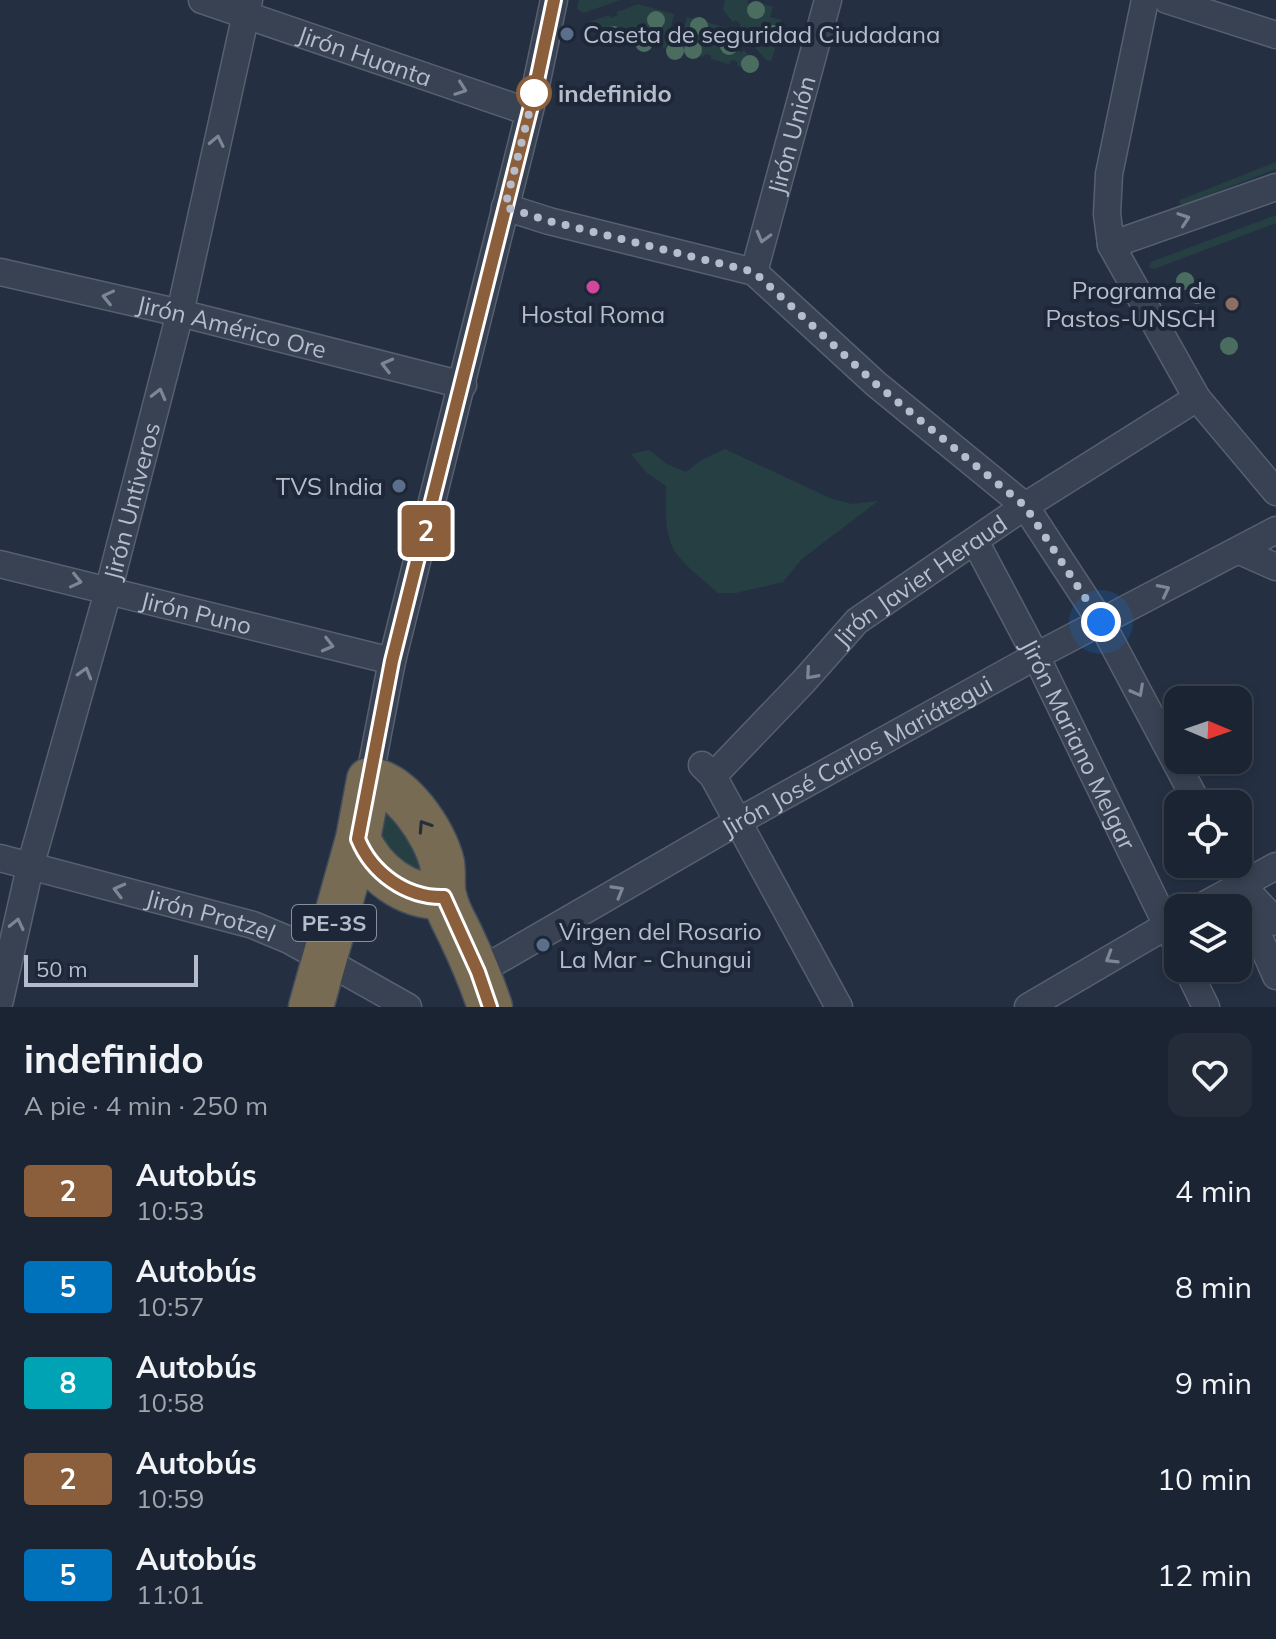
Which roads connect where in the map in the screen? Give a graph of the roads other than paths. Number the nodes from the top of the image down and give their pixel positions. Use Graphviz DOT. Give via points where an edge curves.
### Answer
graph roads {
  1 [pos="202,0"];
  2 [pos="554,0"];
  3 [pos="828,0"];
  4 [pos="1145,0"];
  5 [pos="1167,0"];
  6 [pos="247,8"];
  7 [pos="1276,35"];
  8 [pos="529,112"];
  9 [pos="1276,187"];
  10 [pos="505,207"];
  11 [pos="1111,245"];
  12 [pos="0,272"];
  13 [pos="754,272"];
  14 [pos="180,313"];
  15 [pos="463,385"];
  16 [pos="1197,398"];
  17 [pos="1276,492"];
  18 [pos="1025,506"];
  19 [pos="1276,530"];
  20 [pos="975,541"];
  21 [pos="1240,551"];
  22 [pos="0,564"];
  23 [pos="1276,567"];
  24 [pos="109,588"];
  25 [pos="1101,622"];
  26 [pos="1036,656"];
  27 [pos="392,661"];
  28 [pos="369,780"];
  29 [pos="1191,790"];
  30 [pos="737,822"];
  31 [pos="358,839"];
  32 [pos="0,858"];
  33 [pos="1276,866"];
  34 [pos="30,867"];
  35 [pos="1252,871"];
  36 [pos="1233,878"];
  37 [pos="1237,878"];
  38 [pos="1239,878"];
  39 [pos="1215,894"];
  40 [pos="444,897"];
  41 [pos="1164,911"];
  42 [pos="1276,922"];
  43 [pos="1164,936"];
  44 [pos="324,959"];
  45 [pos="1276,976"];
  46 [pos="1194,982"];
  47 [pos="484,990"];
  48 [pos="0,1000"];
  49 [pos="311,1007"];
  50 [pos="408,1007"];
  51 [pos="839,1007"];
  52 [pos="1028,1007"];
  53 [pos="1206,1007"];
  1 -- 6 [label="street, Jirón Huanta"];
  2 -- 8 [label="street"];
  3 -- 13 [label="street, Jirón Unión, one-way"];
  4 -- 11 [label="street" via="1109,174"];
  5 -- 7 [label="street"];
  6 -- 8 [label="street, Jirón Huanta, one-way"];
  14 -- 6 [label="street, Jirón Untiveros, one-way"];
  8 -- 10 [label="street"];
  11 -- 9 [label="street, one-way"];
  10 -- 13 [label="street"];
  10 -- 15 [label="street"];
  11 -- 16 [label="street"];
  14 -- 12 [label="street, Jirón Américo Ore, one-way"];
  13 -- 18 [label="street" via="876,384"];
  15 -- 14 [label="street, Jirón Américo Ore, one-way"];
  24 -- 14 [label="street, Jirón Untiveros, one-way"];
  15 -- 27 [label="street"];
  16 -- 17 [label="street"];
  16 -- 18 [label="street, Jirón Javier Heraud"];
  18 -- 20 [label="street, Jirón Javier Heraud"];
  18 -- 25 [label="street"];
  19 -- 21 [label="street, Jirón José Carlos Mariátegui"];
  20 -- 26 [label="street, Jirón Mariano Melgar"];
  20 -- 30 [label="street, Jirón Javier Heraud, one-way" via="857,621 804,681 708,770"];
  21 -- 23 [label="street"];
  25 -- 21 [label="street, Jirón José Carlos Mariátegui, one-way"];
  22 -- 24 [label="street, Jirón Puno, one-way"];
  24 -- 27 [label="street, Jirón Puno, one-way"];
  34 -- 24 [label="street, Jirón Untiveros, one-way"];
  25 -- 26 [label="street, Jirón José Carlos Mariátegui"];
  25 -- 29 [label="street, one-way"];
  26 -- 30 [label="street, Jirón José Carlos Mariátegui"];
  26 -- 41 [label="street, Jirón Mariano Melgar"];
  27 -- 28 [label="street"];
  28 -- 31 [label="highway, PE-3S"];
  40 -- 28 [label="highway, one-way" via="441,859 432,839 401,795 384,782"];
  47 -- 30 [label="street, Jirón José Carlos Mariátegui, one-way"];
  30 -- 51 [label="street"];
  31 -- 40 [label="highway, PE-3S" via="374,867 401,887"];
  31 -- 44 [label="highway, PE-3S"];
  32 -- 34 [label="street, Jirón Protzel"];
  33 -- 35 [label="street"];
  44 -- 34 [label="street, Jirón Protzel, one-way" via="253,925"];
  48 -- 34 [label="street, Jirón Untiveros, one-way"];
  36 -- 39 [label="street"];
  37 -- 45 [label="street"];
  38 -- 42 [label="street"];
  40 -- 47 [label="highway"];
  43 -- 52 [label="street, one-way"];
  44 -- 49 [label="highway, PE-3S"];
  44 -- 50 [label="street, Jirón Protzel"];
  46 -- 53 [label="street"];
}
